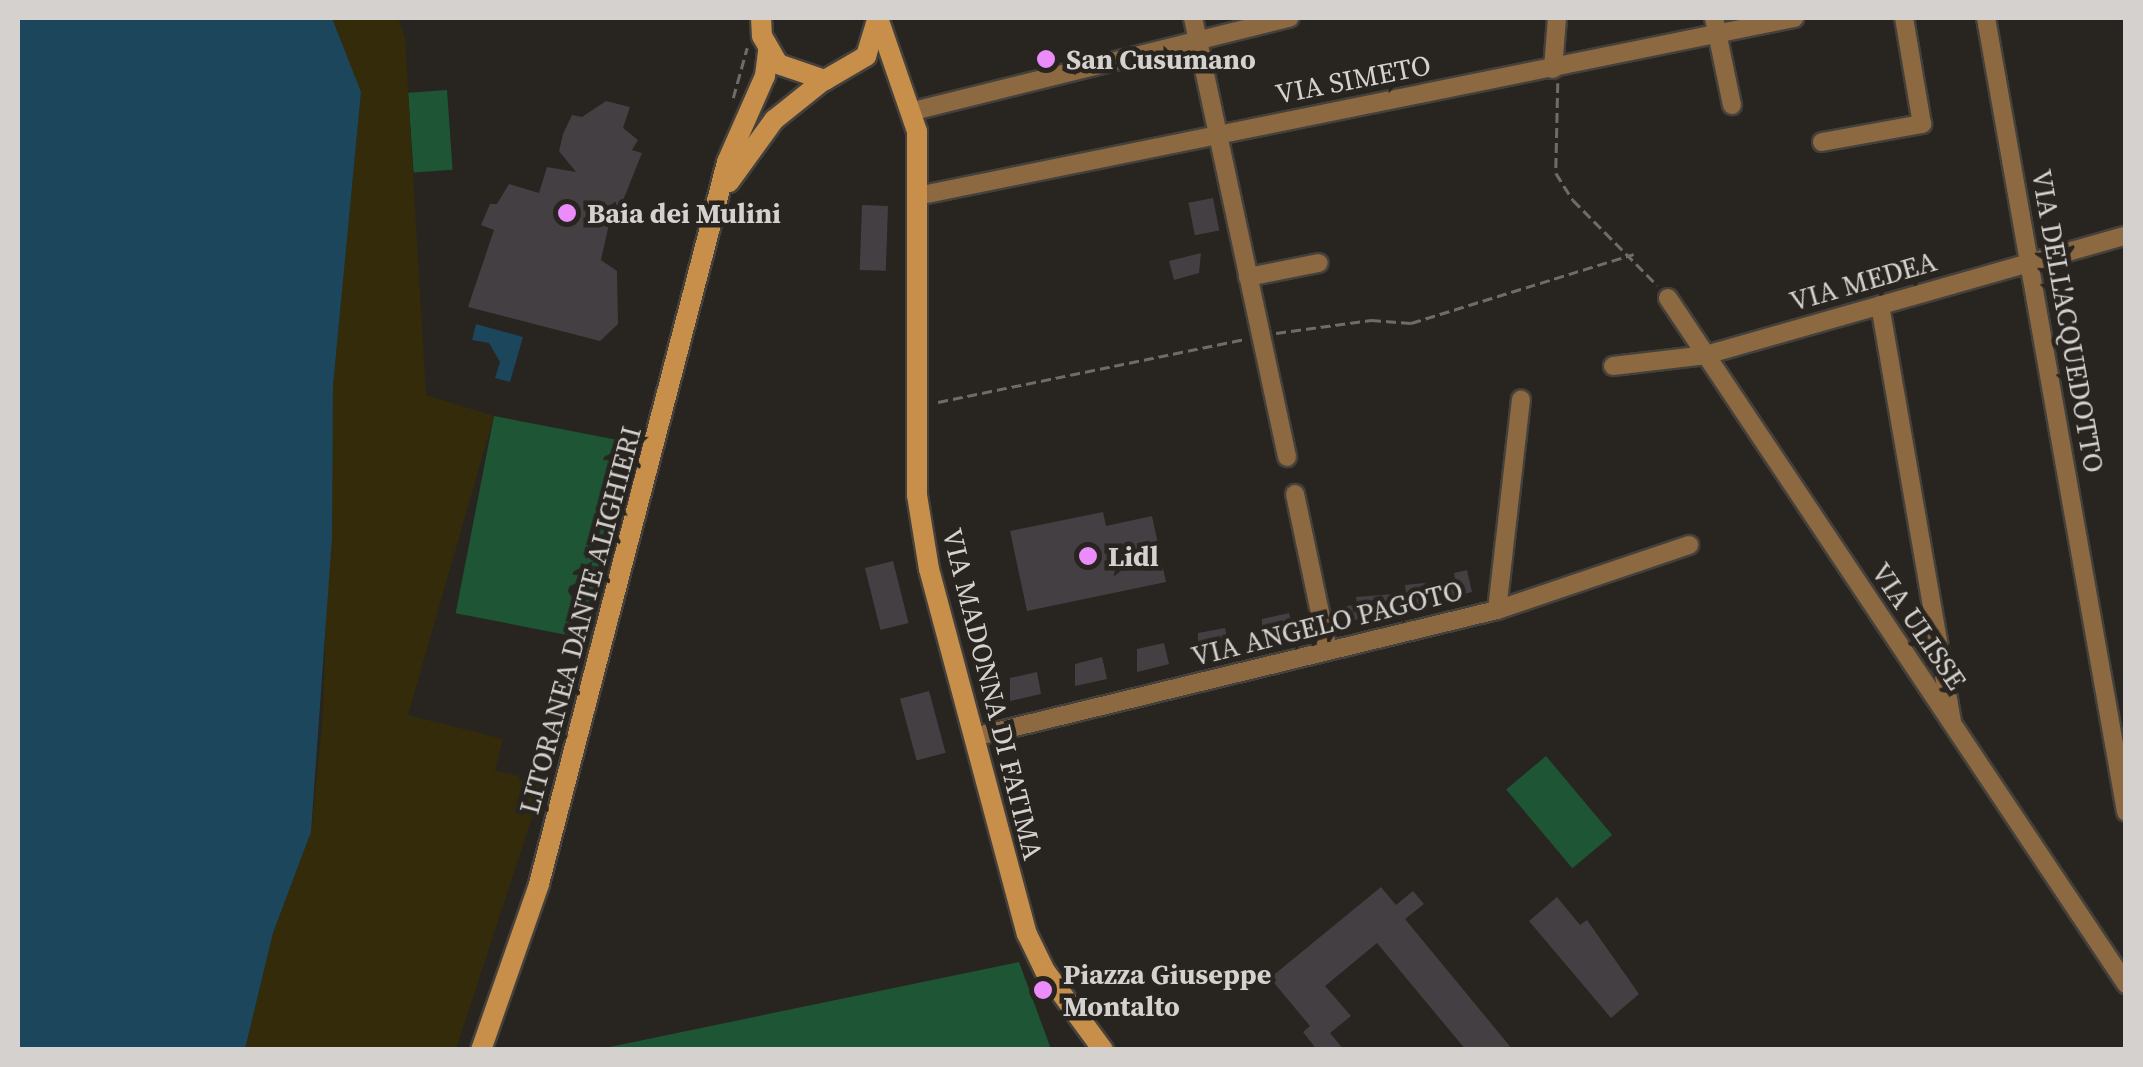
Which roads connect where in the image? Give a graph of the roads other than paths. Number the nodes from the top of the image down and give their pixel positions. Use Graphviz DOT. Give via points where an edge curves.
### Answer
graph roads {
  1 [pos="761,18"];
  2 [pos="878,18"];
  3 [pos="1193,18"];
  4 [pos="1290,18"];
  5 [pos="1557,18"];
  6 [pos="1794,18"];
  7 [pos="1904,18"];
  8 [pos="1986,18"];
  9 [pos="1716,27"];
  10 [pos="1198,41"];
  11 [pos="768,50"];
  12 [pos="856,67"];
  13 [pos="1554,69"];
  14 [pos="825,80"];
  15 [pos="906,90"];
  16 [pos="1732,106"];
  17 [pos="914,111"];
  18 [pos="1218,133"];
  19 [pos="1822,142"];
  20 [pos="922,195"];
  21 [pos="719,201"];
  22 [pos="2126,235"];
  23 [pos="2031,262"];
  24 [pos="1319,264"];
  25 [pos="1248,277"];
  26 [pos="1668,298"];
  27 [pos="1880,305"];
  28 [pos="1706,355"];
  29 [pos="1613,366"];
  30 [pos="1520,399"];
  31 [pos="1287,457"];
  32 [pos="1295,494"];
  33 [pos="1689,545"];
  34 [pos="1497,610"];
  35 [pos="1328,651"];
  36 [pos="1953,727"];
  37 [pos="974,737"];
  38 [pos="2126,812"];
  39 [pos="2126,984"];
  40 [pos="481,1050"];
  41 [pos="1103,1050"];
  1 -- 11 [label="main road"];
  2 -- 12 [label="main road" via="873,43"];
  2 -- 15 [label="main road, VIA MADONNA DI FATIMA"];
  3 -- 10 [label="street"];
  4 -- 10 [label="street"];
  5 -- 13 [label="street"];
  6 -- 9 [label="street, VIA SIMETO"];
  7 -- 19 [label="street" via="1922,124"];
  8 -- 23 [label="street, VIA DELL'ACQUEDOTTO"];
  9 -- 13 [label="street, VIA SIMETO"];
  9 -- 16 [label="street"];
  10 -- 17 [label="street"];
  10 -- 18 [label="street"];
  11 -- 14 [label="main road" via="792,74"];
  11 -- 21 [label="main road, LITORANEA DANTE ALIGHIERI" via="765,76 727,162"];
  12 -- 14 [label="main road"];
  12 -- 15 [label="main road" via="885,68"];
  13 -- 18 [label="street, VIA SIMETO"];
  14 -- 21 [label="main road" via="774,120"];
  15 -- 17 [label="main road, VIA MADONNA DI FATIMA"];
  17 -- 20 [label="main road, VIA MADONNA DI FATIMA"];
  18 -- 20 [label="street, VIA SIMETO"];
  18 -- 25 [label="street"];
  20 -- 37 [label="main road, VIA MADONNA DI FATIMA" via="918,501"];
  21 -- 40 [label="main road, LITORANEA DANTE ALIGHIERI" via="540,884"];
  22 -- 23 [label="street, VIA MEDEA"];
  23 -- 27 [label="street, VIA MEDEA"];
  23 -- 38 [label="street, VIA DELL'ACQUEDOTTO"];
  24 -- 25 [label="street"];
  25 -- 31 [label="street"];
  26 -- 28 [label="street, VIA ULISSE"];
  27 -- 28 [label="street, VIA MEDEA"];
  27 -- 36 [label="street"];
  28 -- 29 [label="street, VIA MEDEA"];
  28 -- 36 [label="street, VIA ULISSE"];
  30 -- 34 [label="street"];
  32 -- 35 [label="street"];
  33 -- 34 [label="street, VIA ANGELO PAGOTO"];
  34 -- 35 [label="street, VIA ANGELO PAGOTO"];
  35 -- 37 [label="street, VIA ANGELO PAGOTO"];
  36 -- 39 [label="street, VIA ULISSE"];
  37 -- 41 [label="main road, VIA MADONNA DI FATIMA" via="1027,934 1044,971"];
}
